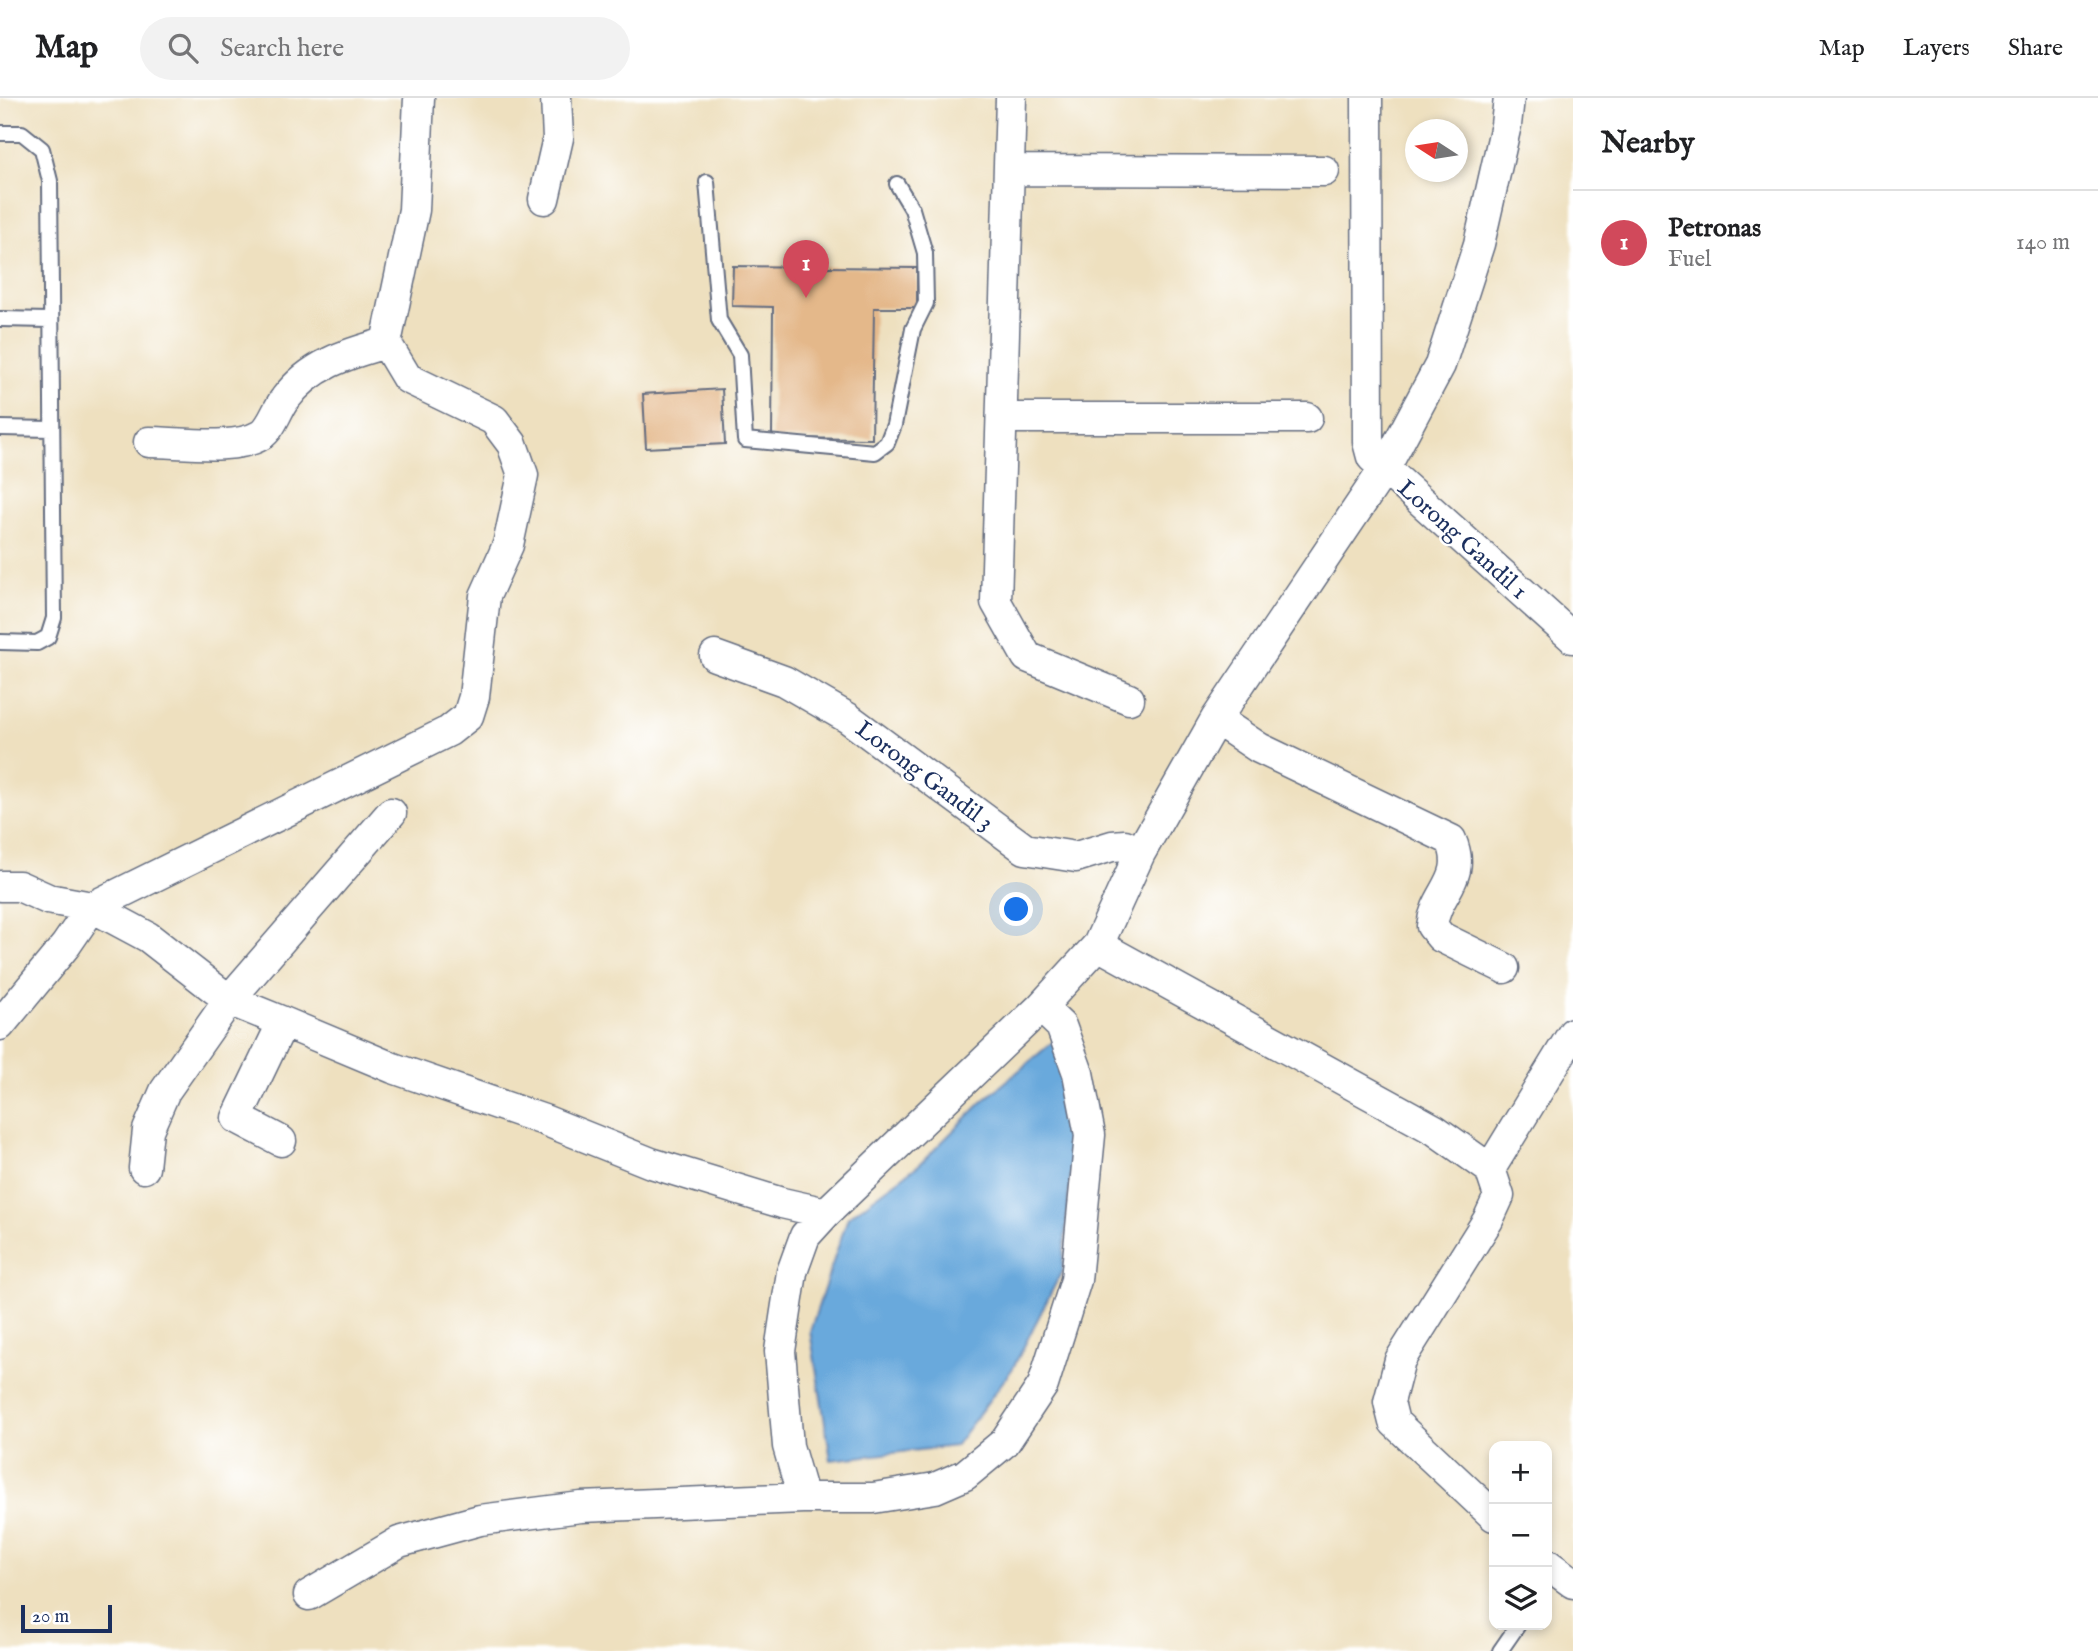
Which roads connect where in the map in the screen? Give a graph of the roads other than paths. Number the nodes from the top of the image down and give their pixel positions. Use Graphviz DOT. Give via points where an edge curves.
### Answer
graph roads {
  1 [pos="419,98"];
  2 [pos="556,98"];
  3 [pos="1012,98"];
  4 [pos="1367,98"];
  5 [pos="1509,98"];
  6 [pos="0,133"];
  7 [pos="1012,170"];
  8 [pos="1324,171"];
  9 [pos="707,182"];
  10 [pos="897,184"];
  11 [pos="544,199"];
  12 [pos="0,319"];
  13 [pos="49,320"];
  14 [pos="386,343"];
  15 [pos="1003,418"];
  16 [pos="1307,418"];
  17 [pos="0,428"];
  18 [pos="52,429"];
  19 [pos="149,442"];
  20 [pos="1385,468"];
  21 [pos="1573,638"];
  22 [pos="0,642"];
  23 [pos="715,656"];
  24 [pos="1129,699"];
  25 [pos="1216,719"];
  26 [pos="391,813"];
  27 [pos="1140,853"];
  28 [pos="0,887"];
  29 [pos="92,907"];
  30 [pos="1098,944"];
  31 [pos="1504,968"];
  32 [pos="229,1000"];
  33 [pos="1041,1007"];
  34 [pos="2,1017"];
  35 [pos="283,1022"];
  36 [pos="1573,1032"];
  37 [pos="281,1141"];
  38 [pos="144,1168"];
  39 [pos="1490,1169"];
  40 [pos="826,1213"];
  41 [pos="803,1498"];
  42 [pos="1489,1511"];
  43 [pos="309,1595"];
  44 [pos="1515,1630"];
  45 [pos="1500,1651"];
  1 -- 14 [label="street" via="414,210"];
  2 -- 11 [label="street" via="558,138"];
  3 -- 7 [label="street"];
  4 -- 20 [label="street, Lorong Gandil 1" via="1368,442 1372,457"];
  5 -- 20 [label="street" via="1479,244 1440,365"];
  6 -- 13 [label="lane" via="22,133 42,149 50,181"];
  7 -- 8 [label="street"];
  7 -- 15 [label="street"];
  9 -- 10 [label="lane" via="719,320 740,355 744,440 875,452 887,443 894,425 914,329 926,303 925,253 912,209"];
  12 -- 13 [label="lane"];
  13 -- 18 [label="lane"];
  14 -- 19 [label="street" via="308,373 284,399 263,434 240,443"];
  14 -- 29 [label="street" via="407,378 494,420 512,444 523,475 508,545 485,596 468,716 449,730"];
  15 -- 16 [label="street"];
  15 -- 24 [label="street" via="996,603 1027,657"];
  17 -- 18 [label="lane"];
  18 -- 22 [label="lane" via="54,618 48,637 37,643"];
  20 -- 21 [label="street, Lorong Gandil 1"];
  20 -- 25 [label="street"];
  23 -- 27 [label="street, Lorong Gandil 3" via="784,681 848,718 1025,849 1076,857 1125,845"];
  25 -- 27 [label="street"];
  25 -- 31 [label="street" via="1259,748 1451,841 1458,867 1432,926 1441,937"];
  26 -- 32 [label="street"];
  27 -- 30 [label="street"];
  28 -- 29 [label="street" via="19,886 48,899"];
  29 -- 32 [label="street" via="148,937"];
  29 -- 34 [label="street" via="66,945"];
  30 -- 33 [label="street"];
  30 -- 39 [label="street" via="1435,1129"];
  32 -- 35 [label="street"];
  32 -- 38 [label="street" via="164,1091 148,1130"];
  33 -- 40 [label="street"];
  33 -- 41 [label="street" via="1060,1026 1078,1073 1090,1135 1076,1280 1043,1385 1005,1442 965,1475 935,1488 873,1498"];
  35 -- 37 [label="street" via="237,1118"];
  35 -- 40 [label="street" via="393,1068 651,1163"];
  36 -- 39 [label="street"];
  39 -- 42 [label="street" via="1499,1196 1400,1360 1389,1402 1394,1422"];
  40 -- 41 [label="street" via="805,1236 792,1272 780,1350 788,1446"];
  41 -- 43 [label="street" via="580,1507 480,1520 399,1542"];
  44 -- 45 [label="lane"];
}
